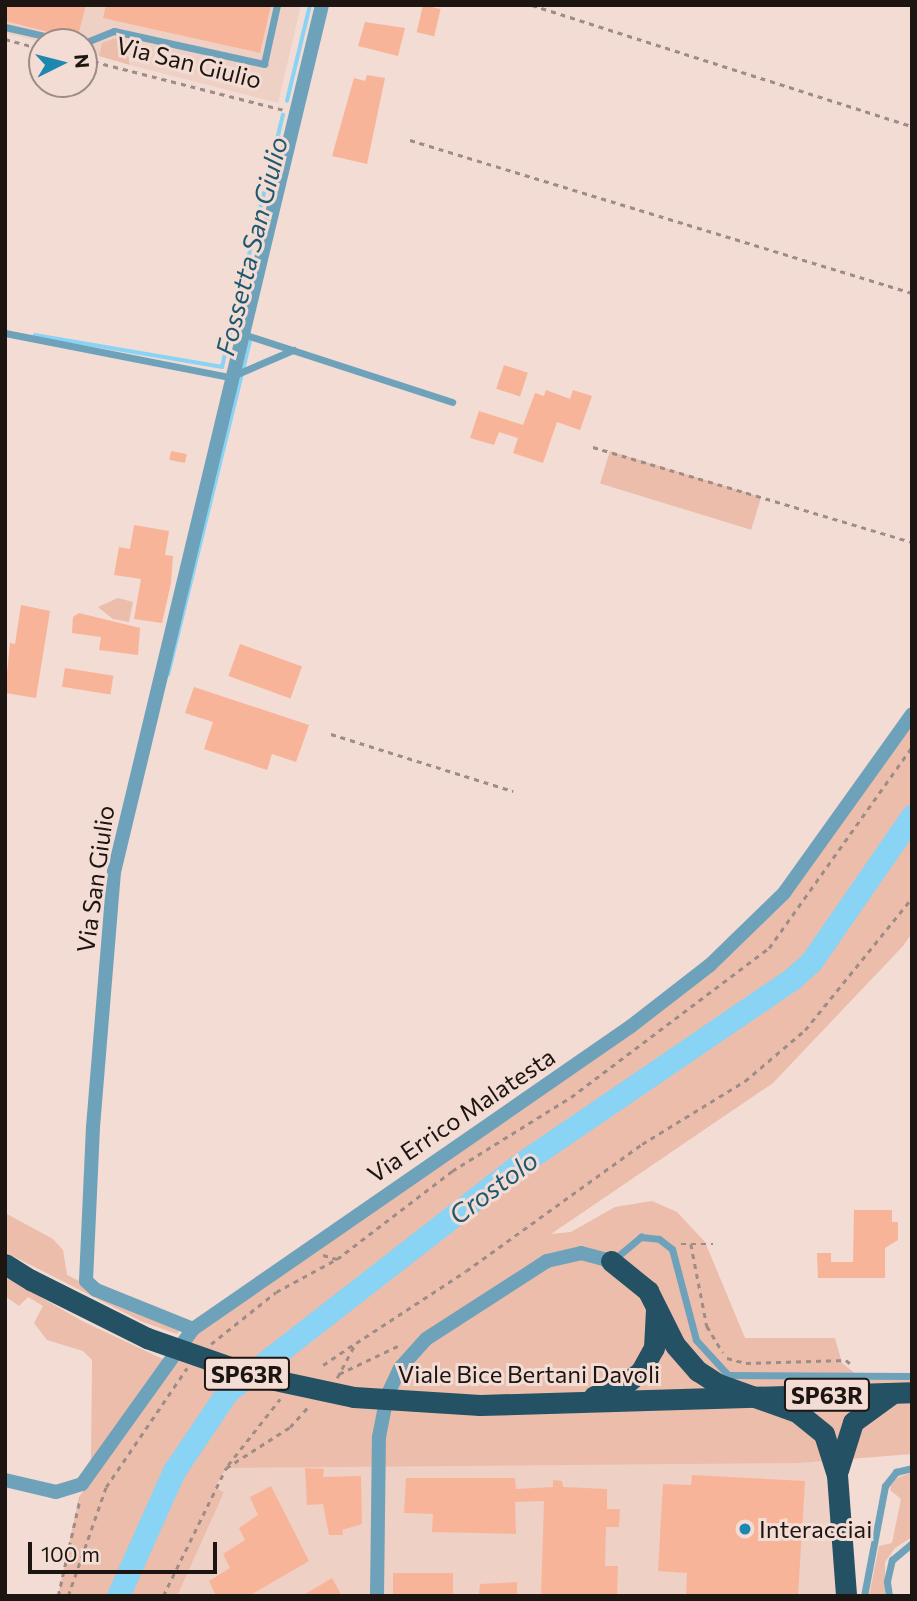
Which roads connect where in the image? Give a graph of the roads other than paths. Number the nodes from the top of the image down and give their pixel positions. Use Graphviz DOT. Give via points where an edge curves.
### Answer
graph roads {
  1 [pos="277,5"];
  2 [pos="322,5"];
  3 [pos="5,27"];
  4 [pos="28,32"];
  5 [pos="98,37"];
  6 [pos="5,333"];
  7 [pos="242,334"];
  8 [pos="293,350"];
  9 [pos="230,377"];
  10 [pos="452,402"];
  11 [pos="912,714"];
  12 [pos="611,1261"];
  13 [pos="5,1264"];
  14 [pos="656,1305"];
  15 [pos="193,1329"];
  16 [pos="912,1376"];
  17 [pos="904,1392"];
  18 [pos="759,1397"];
  19 [pos="578,1402"];
  20 [pos="912,1468"];
  21 [pos="837,1475"];
  22 [pos="5,1480"];
  23 [pos="912,1543"];
  24 [pos="377,1596"];
  25 [pos="846,1596"];
  26 [pos="864,1596"];
  27 [pos="889,1596"];
  1 -- 5 [label="lane" via="264,64 114,31"];
  2 -- 7 [label="street, Via San Giulio"];
  3 -- 4 [label="lane"];
  6 -- 9 [label="lane"];
  7 -- 8 [label="lane"];
  7 -- 9 [label="street, Via San Giulio"];
  8 -- 9 [label="lane"];
  8 -- 10 [label="lane"];
  9 -- 15 [label="street, Via San Giulio" via="114,872 86,1274 96,1290"];
  11 -- 15 [label="street, Via Errico Malatesta" via="784,893 730,948 630,1027"];
  12 -- 14 [label="highway" via="642,1284"];
  12 -- 16 [label="lane" via="641,1237 659,1239 672,1249 692,1332 723,1373"];
  12 -- 24 [label="street" via="581,1253 547,1261 422,1343 393,1381 380,1427"];
  13 -- 19 [label="highway, Viale Bice Bertani Davoli / SP63R, bridge" via="147,1338 242,1372 354,1397 480,1405"];
  14 -- 18 [label="highway" via="689,1364 708,1378"];
  14 -- 19 [label="highway" via="654,1348 641,1371 624,1385"];
  15 -- 22 [label="street, Via Errico Malatesta" via="82,1484 73,1491 56,1492"];
  17 -- 18 [label="highway, Viale Bice Bertani Davoli / SP63R"];
  17 -- 21 [label="highway" via="853,1422"];
  18 -- 19 [label="highway, Viale Bice Bertani Davoli / SP63R"];
  18 -- 21 [label="highway" via="816,1424 828,1441"];
  20 -- 26 [label="lane" via="896,1472 885,1486"];
  21 -- 25 [label="highway"];
  23 -- 27 [label="lane" via="892,1560"];
}
